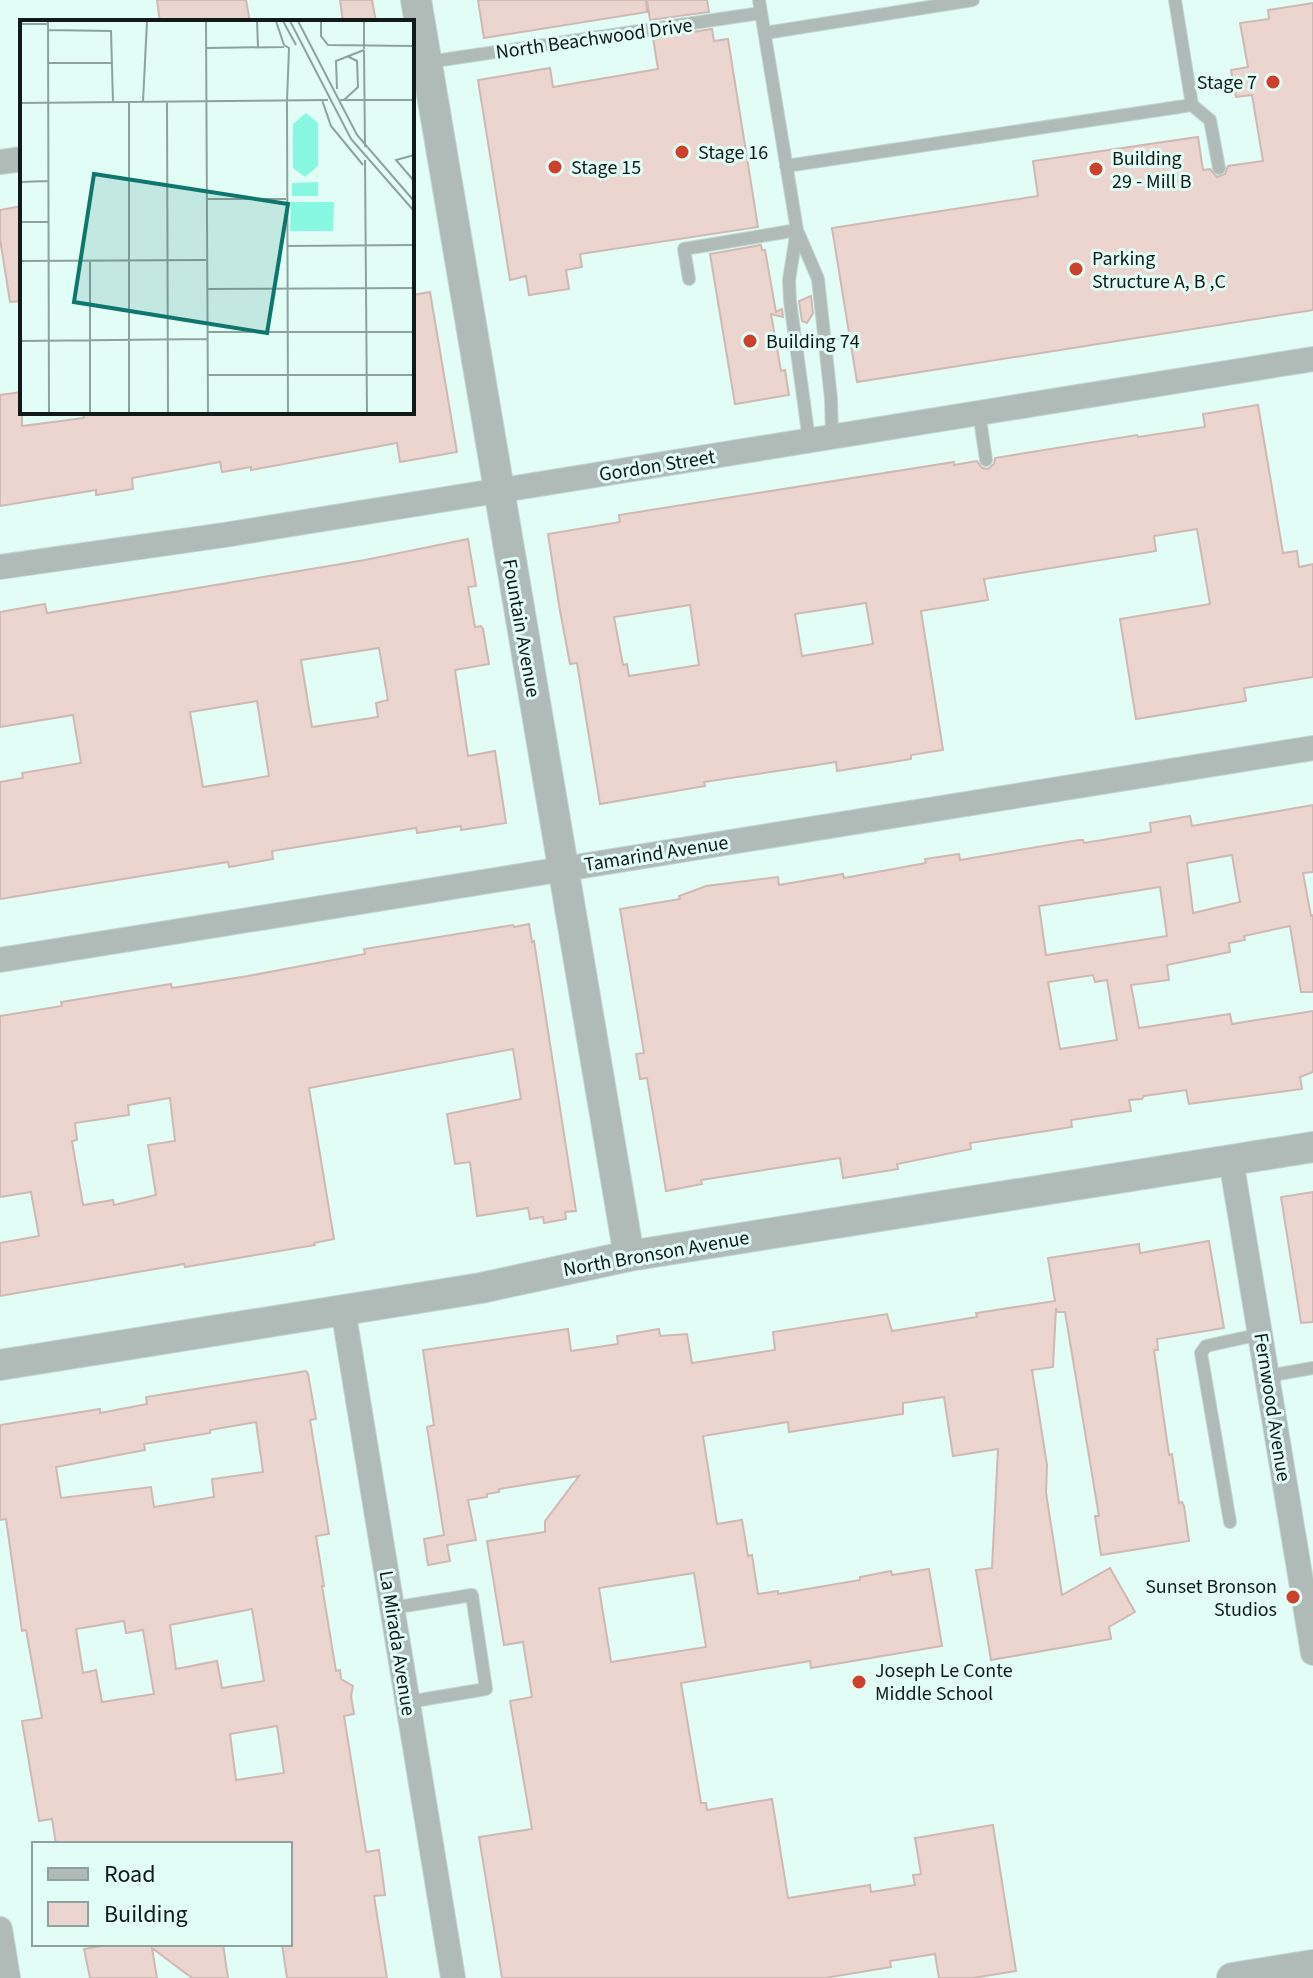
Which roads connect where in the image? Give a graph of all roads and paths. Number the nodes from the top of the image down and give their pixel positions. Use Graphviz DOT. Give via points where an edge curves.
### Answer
graph roads {
  1 [pos="416,0"];
  2 [pos="973,0"];
  3 [pos="1175,0"];
  4 [pos="760,6"];
  5 [pos="765,33"];
  6 [pos="426,63"];
  7 [pos="421,97"];
  8 [pos="1192,105"];
  9 [pos="20,159"];
  10 [pos="0,162"];
  11 [pos="786,166"];
  12 [pos="1219,168"];
  13 [pos="797,230"];
  14 [pos="689,279"];
  15 [pos="1313,359"];
  16 [pos="979,412"];
  17 [pos="821,438"];
  18 [pos="986,460"];
  19 [pos="499,492"];
  20 [pos="0,567"];
  21 [pos="1313,748"];
  22 [pos="563,868"];
  23 [pos="0,960"];
  24 [pos="1313,1147"];
  25 [pos="1231,1160"];
  26 [pos="629,1256"];
  27 [pos="343,1309"];
  28 [pos="1261,1334"];
  29 [pos="0,1365"];
  30 [pos="1313,1368"];
  31 [pos="1268,1376"];
  32 [pos="1230,1522"];
  33 [pos="392,1608"];
  34 [pos="1313,1653"];
  35 [pos="408,1702"];
  36 [pos="0,1929"];
  37 [pos="1313,1965"];
  38 [pos="8,1978"];
  39 [pos="453,1978"];
  40 [pos="1232,1978"];
  1 -- 6 [label="street, Fountain Avenue"];
  2 -- 5 [label="lane"];
  3 -- 8 [label="lane"];
  4 -- 5 [label="lane"];
  4 -- 6 [label="lane, North Beachwood Drive"];
  5 -- 11 [label="lane"];
  6 -- 7 [label="street, Fountain Avenue"];
  7 -- 19 [label="street, Fountain Avenue"];
  8 -- 11 [label="lane"];
  8 -- 12 [label="lane" via="1210,120"];
  9 -- 10 [label="street"];
  11 -- 13 [label="lane"];
  13 -- 14 [label="lane" via="684,249"];
  13 -- 17 [label="lane" via="790,301"];
  13 -- 17 [label="lane" via="818,279 831,399"];
  15 -- 16 [label="street, Gordon Street"];
  16 -- 17 [label="street, Gordon Street"];
  16 -- 18 [label="lane"];
  17 -- 19 [label="street, Gordon Street"];
  19 -- 20 [label="street, Gordon Street"];
  19 -- 22 [label="street, Fountain Avenue"];
  21 -- 22 [label="street, Tamarind Avenue"];
  22 -- 23 [label="street, Tamarind Avenue"];
  22 -- 26 [label="street, Fountain Avenue"];
  24 -- 25 [label="street, North Bronson Avenue"];
  25 -- 26 [label="street, North Bronson Avenue"];
  25 -- 28 [label="street, Fernwood Avenue"];
  26 -- 27 [label="street, North Bronson Avenue" via="481,1288"];
  27 -- 29 [label="street, North Bronson Avenue"];
  27 -- 33 [label="street, La Mirada Avenue"];
  28 -- 31 [label="street, Fernwood Avenue"];
  28 -- 32 [label="lane" via="1206,1346 1201,1353"];
  30 -- 31 [label="lane"];
  31 -- 34 [label="street, Fernwood Avenue"];
  33 -- 35 [label="street, La Mirada Avenue"];
  33 -- 35 [label="lane" via="472,1595 486,1689"];
  35 -- 39 [label="street, La Mirada Avenue"];
  36 -- 38 [label="street"];
  37 -- 40 [label="street"];
}
